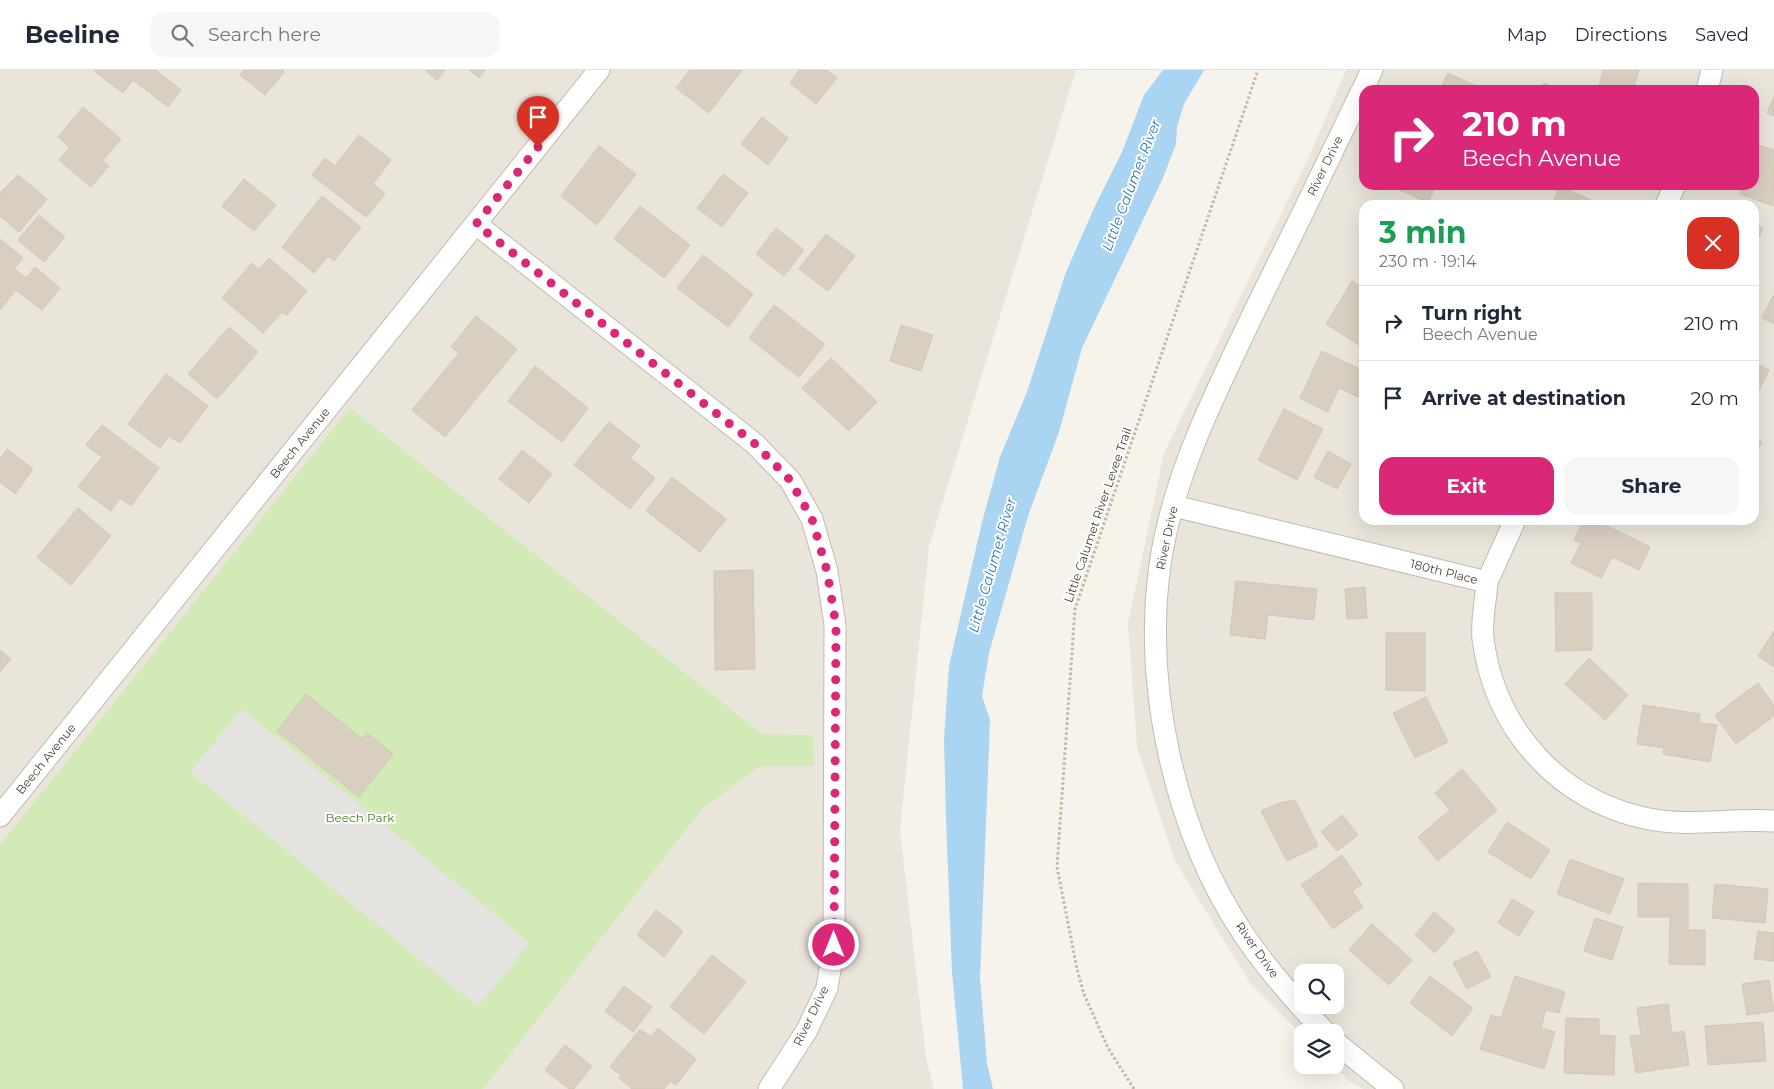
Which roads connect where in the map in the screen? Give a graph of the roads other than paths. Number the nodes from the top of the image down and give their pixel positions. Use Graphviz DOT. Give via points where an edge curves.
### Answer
graph roads {
  1 [pos="599,70"];
  2 [pos="1372,70"];
  3 [pos="1712,70"];
  4 [pos="1365,85"];
  5 [pos="1708,85"];
  6 [pos="1359,97"];
  7 [pos="476,224"];
  8 [pos="1174,506"];
  9 [pos="1513,525"];
  10 [pos="1487,582"];
  11 [pos="0,816"];
  12 [pos="1774,821"];
  13 [pos="1317,1024"];
  14 [pos="1344,1049"];
  15 [pos="769,1089"];
  16 [pos="1393,1089"];
  1 -- 7 [label="street, Beech Avenue"];
  2 -- 4 [label="street, River Drive"];
  3 -- 5 [label="street"];
  6 -- 8 [label="street, River Drive" via="1214,396 1190,452"];
  7 -- 11 [label="street, Beech Avenue"];
  7 -- 15 [label="street, River Drive" via="754,443 790,480 812,519 827,571 836,625 834,945 827,988 807,1030"];
  8 -- 10 [label="street, 180th Place"];
  8 -- 13 [label="street, River Drive" via="1160,565 1158,673 1167,745 1183,810 1208,870 1244,934 1291,996"];
  9 -- 10 [label="street"];
  10 -- 12 [label="street, 180th Place" via="1483,638 1494,684 1512,726 1548,770 1599,804 1649,819"];
  14 -- 16 [label="street"];
}
